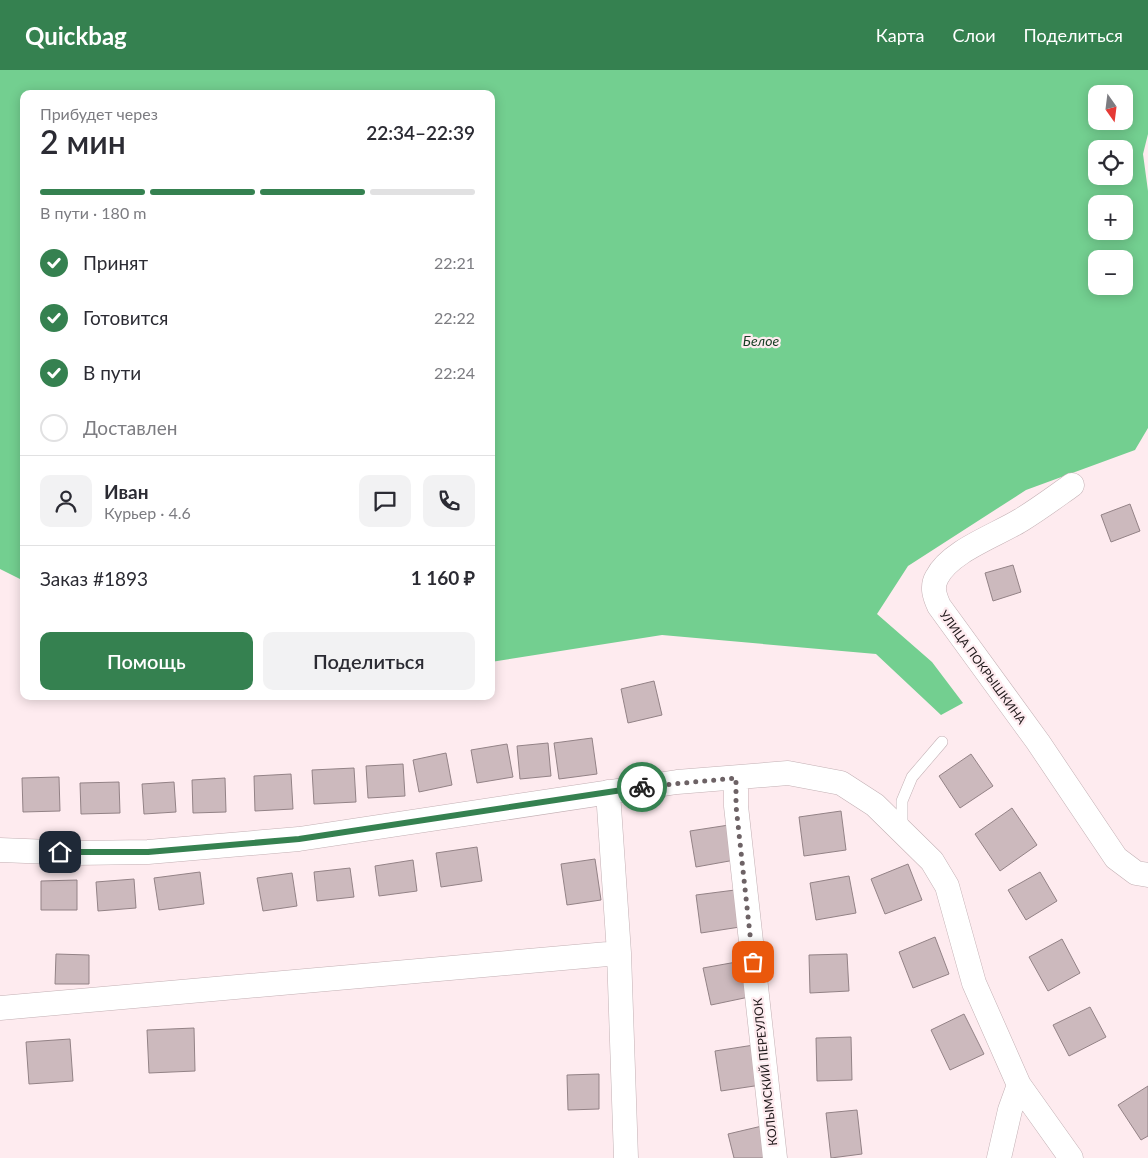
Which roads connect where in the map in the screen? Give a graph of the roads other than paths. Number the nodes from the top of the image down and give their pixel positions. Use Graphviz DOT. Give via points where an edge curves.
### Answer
graph roads {
  1 [pos="1072,485"];
  2 [pos="942,742"];
  3 [pos="736,778"];
  4 [pos="608,792"];
  5 [pos="902,829"];
  6 [pos="0,850"];
  7 [pos="1148,875"];
  8 [pos="619,953"];
  9 [pos="0,1008"];
  10 [pos="1018,1085"];
  11 [pos="626,1158"];
  12 [pos="775,1158"];
  13 [pos="999,1158"];
  14 [pos="1071,1158"];
  1 -- 7 [label="street, УЛИЦА ПОКРЫШКИНА" via="944,566 936,578 933,593 1116,858 1136,873"];
  2 -- 5 [label="lane" via="912,777 902,801"];
  3 -- 4 [label="street"];
  3 -- 5 [label="street" via="788,773 841,783 875,805"];
  3 -- 12 [label="street, КОЛЫМСКИЙ ПЕРЕУЛОК" via="736,806"];
  4 -- 6 [label="street" via="299,839 148,852"];
  4 -- 8 [label="street"];
  5 -- 10 [label="street" via="932,861 947,886 974,983"];
  8 -- 9 [label="street"];
  8 -- 11 [label="street"];
  10 -- 13 [label="street"];
  10 -- 14 [label="street"];
}
